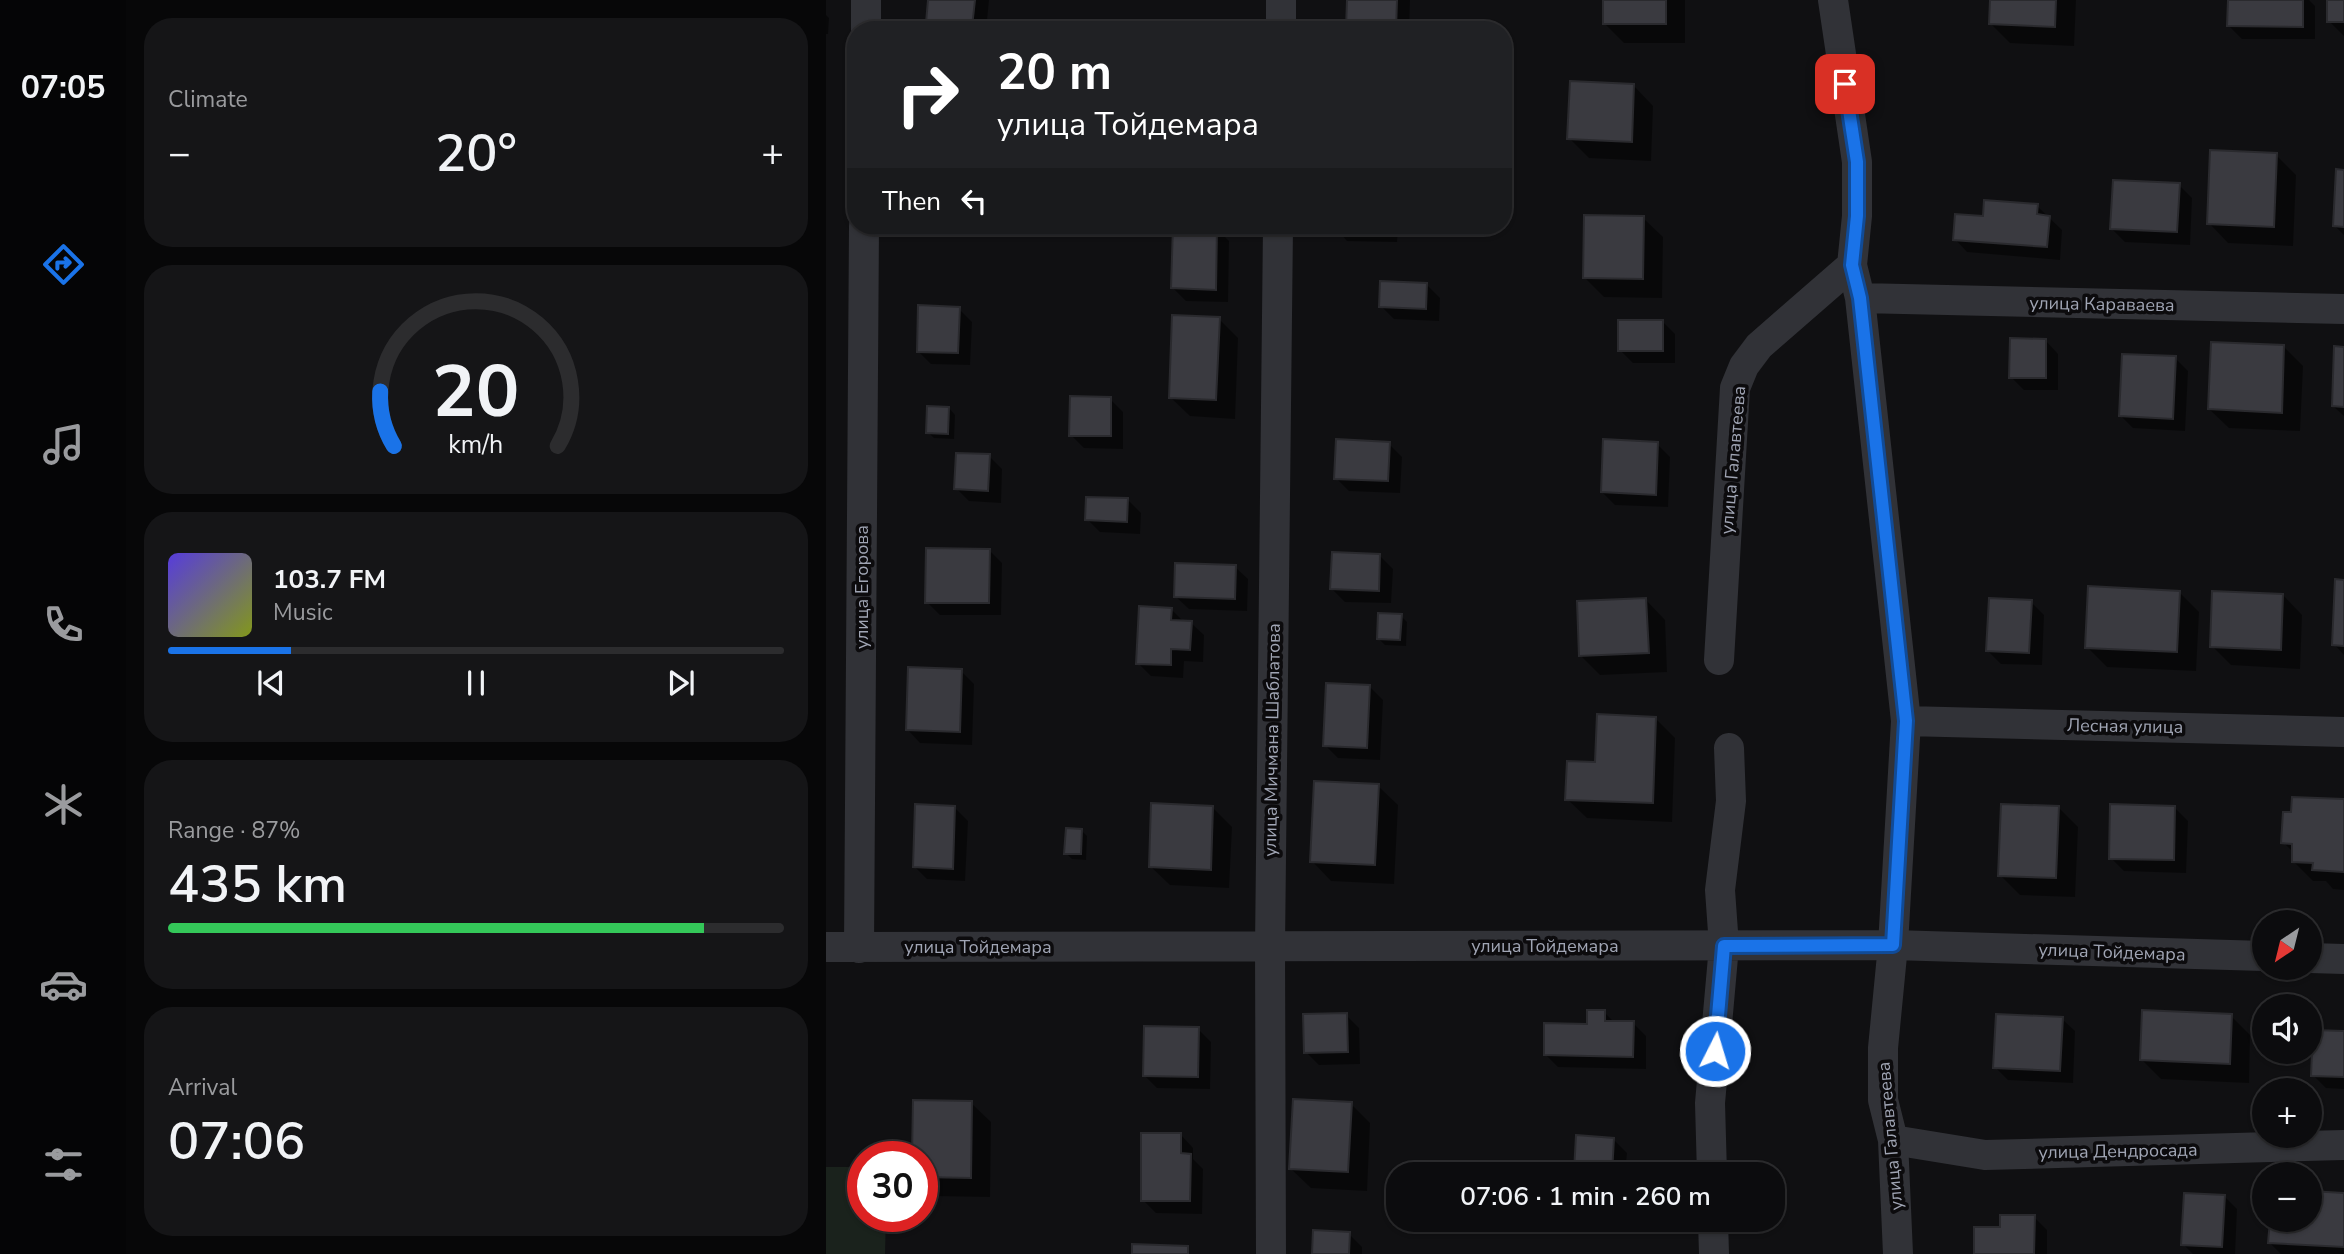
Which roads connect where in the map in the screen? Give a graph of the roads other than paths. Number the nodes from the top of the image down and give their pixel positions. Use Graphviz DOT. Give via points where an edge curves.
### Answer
graph roads {
  1 [pos="866,0"];
  2 [pos="1281,0"];
  3 [pos="1833,0"];
  4 [pos="866,21"];
  5 [pos="1281,21"];
  6 [pos="864,235"];
  7 [pos="1278,235"];
  8 [pos="1852,265"];
  9 [pos="1860,298"];
  10 [pos="2344,309"];
  11 [pos="1719,660"];
  12 [pos="1906,721"];
  13 [pos="2344,732"];
  14 [pos="1728,748"];
  15 [pos="1893,945"];
  16 [pos="1724,946"];
  17 [pos="826,947"];
  18 [pos="1270,947"];
  19 [pos="859,948"];
  20 [pos="2252,956"];
  21 [pos="2322,958"];
  22 [pos="2344,958"];
  23 [pos="1893,1140"];
  24 [pos="2344,1145"];
  25 [pos="1712,1162"];
  26 [pos="1713,1232"];
  27 [pos="1271,1254"];
  28 [pos="1714,1254"];
  29 [pos="1898,1254"];
  1 -- 4 [label="street"];
  2 -- 5 [label="street"];
  3 -- 8 [label="street, улица Галавтеева" via="1857,162"];
  6 -- 19 [label="street, улица Егорова"];
  7 -- 18 [label="street, улица Мичмана Шаблатова"];
  8 -- 9 [label="street, улица Галавтеева"];
  8 -- 11 [label="street, улица Галавтеева" via="1759,346 1735,388"];
  9 -- 10 [label="street, улица Караваева"];
  9 -- 12 [label="street, улица Галавтеева"];
  12 -- 13 [label="street, Лесная улица"];
  12 -- 15 [label="street, улица Галавтеева"];
  14 -- 16 [label="street" via="1731,800 1720,890"];
  15 -- 16 [label="street, улица Тойдемара"];
  15 -- 20 [label="street, улица Тойдемара"];
  15 -- 23 [label="street, улица Галавтеева" via="1883,1061 1883,1100"];
  16 -- 18 [label="street, улица Тойдемара"];
  16 -- 25 [label="street" via="1710,1103"];
  17 -- 19 [label="street, улица Тойдемара"];
  18 -- 19 [label="street, улица Тойдемара"];
  18 -- 27 [label="street, улица Мичмана Шаблатова"];
  21 -- 22 [label="street"];
  23 -- 24 [label="street, улица Дендросада" via="1985,1155"];
  23 -- 29 [label="street, улица Галавтеева"];
  26 -- 28 [label="street"];
}
